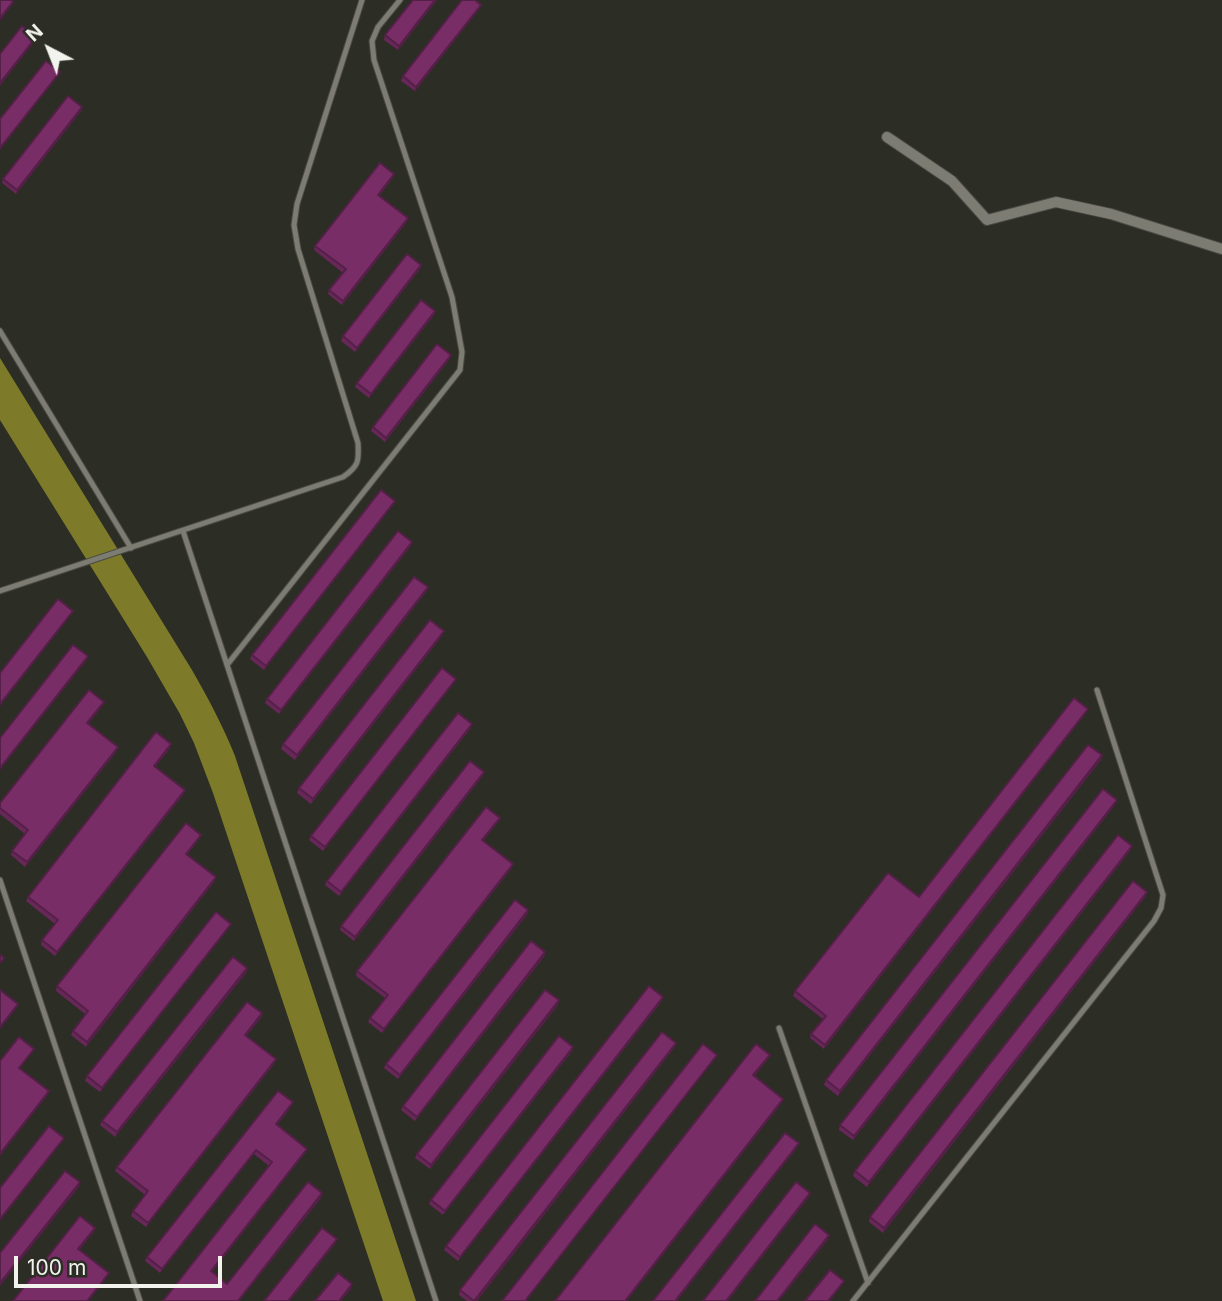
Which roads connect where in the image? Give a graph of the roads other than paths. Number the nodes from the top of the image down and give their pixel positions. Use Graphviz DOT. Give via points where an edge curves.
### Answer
graph roads {
  1 [pos="362,0"];
  2 [pos="400,0"];
  3 [pos="887,137"];
  4 [pos="1222,249"];
  5 [pos="0,331"];
  6 [pos="183,531"];
  7 [pos="131,548"];
  8 [pos="0,591"];
  9 [pos="227,665"];
  10 [pos="1097,690"];
  11 [pos="0,880"];
  12 [pos="779,1028"];
  13 [pos="868,1283"];
  14 [pos="140,1301"];
  15 [pos="436,1301"];
  16 [pos="853,1301"];
  1 -- 6 [label="lane" via="294,225 359,458 343,477"];
  2 -- 9 [label="lane" via="378,27 372,41 374,60 452,297 463,352 460,370"];
  3 -- 4 [label="street" via="952,181 987,220 1056,202"];
  5 -- 7 [label="lane"];
  6 -- 7 [label="lane"];
  6 -- 9 [label="lane"];
  7 -- 8 [label="lane"];
  9 -- 15 [label="lane"];
  10 -- 13 [label="lane" via="1163,895 1161,908"];
  11 -- 14 [label="lane"];
  12 -- 13 [label="lane"];
  13 -- 16 [label="lane"];
}
